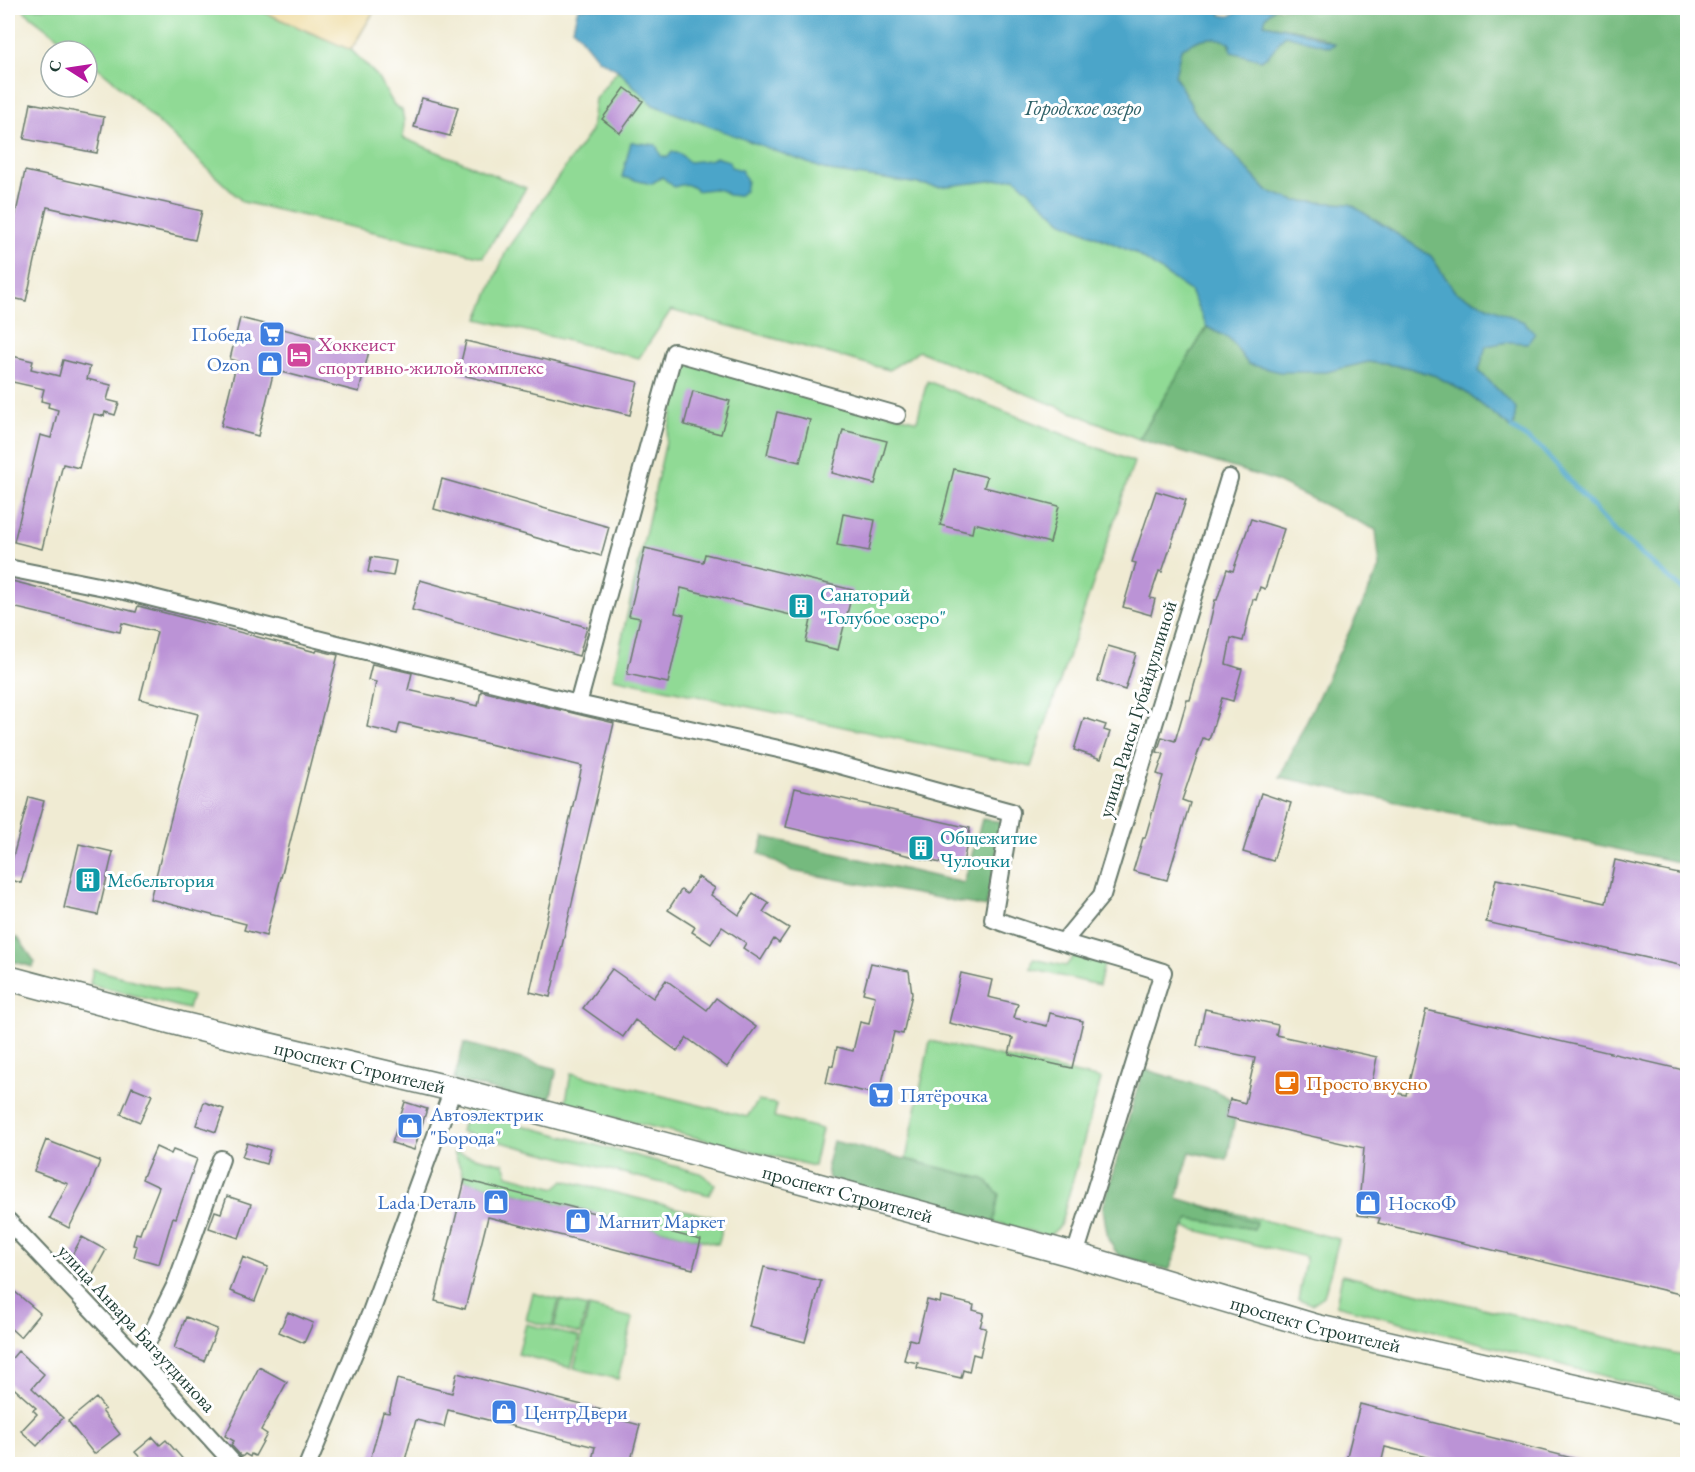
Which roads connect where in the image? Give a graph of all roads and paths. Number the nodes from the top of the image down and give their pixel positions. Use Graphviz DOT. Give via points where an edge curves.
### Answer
graph roads {
  1 [pos="897,415"];
  2 [pos="1229,478"];
  3 [pos="8,568"];
  4 [pos="578,704"];
  5 [pos="1064,941"];
  6 [pos="8,978"];
  7 [pos="453,1089"];
  8 [pos="221,1159"];
  9 [pos="8,1221"];
  10 [pos="1075,1256"];
  11 [pos="139,1359"];
  12 [pos="1688,1412"];
  13 [pos="234,1464"];
  14 [pos="308,1464"];
  1 -- 4 [label="street" via="674,352"];
  2 -- 5 [label="street, улица Раисы Губайдуллиной" via="1102,895"];
  3 -- 4 [label="street" via="129,592"];
  4 -- 5 [label="street" via="792,752 1011,812 993,919"];
  5 -- 10 [label="street" via="1162,972"];
  6 -- 7 [label="street, проспект Строителей" via="184,1025"];
  7 -- 10 [label="street, проспект Строителей"];
  7 -- 14 [label="street" via="370,1312"];
  8 -- 11 [label="street" via="176,1284"];
  9 -- 11 [label="street, улица Анвара Багаутдинова"];
  10 -- 12 [label="street, проспект Строителей" via="1317,1327"];
  11 -- 13 [label="street, улица Анвара Багаутдинова"];
}
